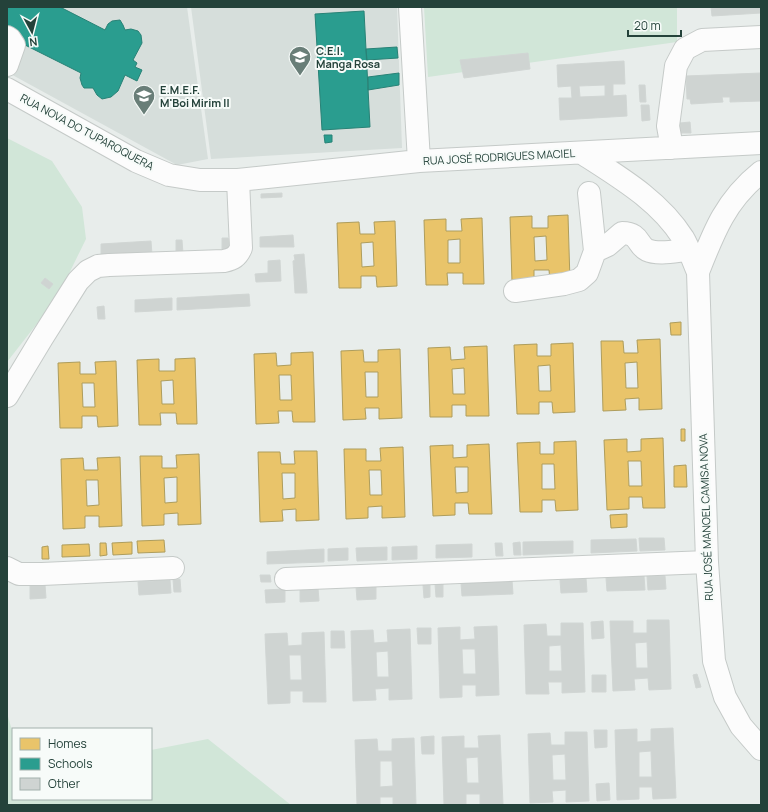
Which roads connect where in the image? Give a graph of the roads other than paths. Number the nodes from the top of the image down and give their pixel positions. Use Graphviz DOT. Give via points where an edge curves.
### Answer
graph roads {
  1 [pos="410,7"];
  2 [pos="7,37"];
  3 [pos="761,37"];
  4 [pos="7,65"];
  5 [pos="7,89"];
  6 [pos="761,143"];
  7 [pos="672,148"];
  8 [pos="582,153"];
  9 [pos="419,161"];
  10 [pos="761,172"];
  11 [pos="238,180"];
  12 [pos="589,193"];
  13 [pos="688,250"];
  14 [pos="595,251"];
  15 [pos="698,272"];
  16 [pos="515,291"];
  17 [pos="7,396"];
  18 [pos="707,562"];
  19 [pos="7,568"];
  20 [pos="173,568"];
  21 [pos="286,579"];
  22 [pos="761,749"];
  1 -- 9 [label="street"];
  2 -- 4 [label="street" via="14,45"];
  3 -- 7 [label="street" via="702,40 685,48 676,66 668,126"];
  5 -- 11 [label="street, RUA NOVA DO TUPAROQUERA" via="136,161 169,175 200,180"];
  6 -- 7 [label="street, RUA JOSÉ RODRIGUES MACIEL"];
  7 -- 8 [label="street, RUA JOSÉ RODRIGUES MACIEL"];
  8 -- 9 [label="street, RUA JOSÉ RODRIGUES MACIEL"];
  8 -- 13 [label="street, RUA JOSÉ MANOEL CAMISA NOVA" via="632,185 663,212 683,238"];
  9 -- 11 [label="street, RUA JOSÉ RODRIGUES MACIEL"];
  10 -- 15 [label="street, RUA JOSÉ MANOEL CAMISA NOVA" via="726,208"];
  11 -- 17 [label="street" via="241,248 238,255 224,261 109,265 98,266 88,271 74,287"];
  12 -- 14 [label="street"];
  13 -- 14 [label="street" via="646,250 629,233 622,233 608,245"];
  13 -- 15 [label="street, RUA JOSÉ MANOEL CAMISA NOVA"];
  14 -- 16 [label="street" via="587,273 579,280"];
  15 -- 18 [label="street, RUA JOSÉ MANOEL CAMISA NOVA"];
  18 -- 21 [label="street"];
  18 -- 22 [label="street, RUA JOSÉ MANOEL CAMISA NOVA" via="714,661 725,697 741,726"];
  19 -- 20 [label="street" via="19,574"];
}
